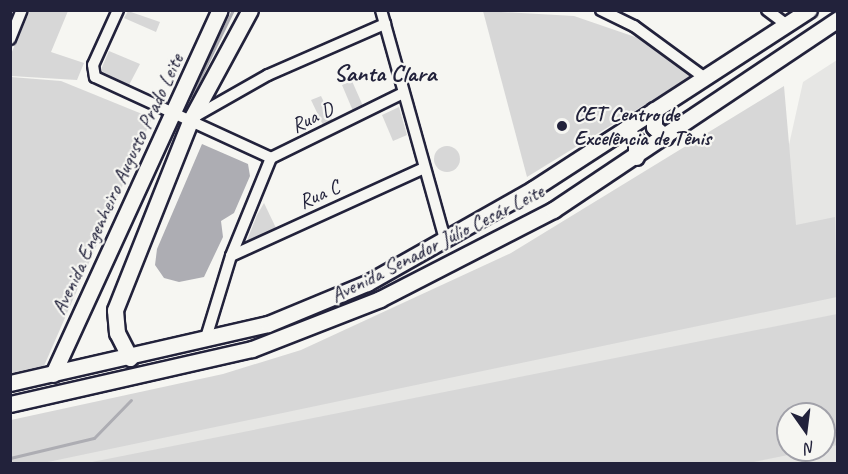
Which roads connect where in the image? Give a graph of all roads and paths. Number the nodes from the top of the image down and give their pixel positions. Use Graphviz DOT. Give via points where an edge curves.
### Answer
graph roads {
  1 [pos="22,10"];
  2 [pos="118,10"];
  3 [pos="220,10"];
  4 [pos="250,10"];
  5 [pos="381,10"];
  6 [pos="601,10"];
  7 [pos="768,10"];
  8 [pos="809,10"];
  9 [pos="837,20"];
  10 [pos="385,24"];
  11 [pos="787,25"];
  12 [pos="10,39"];
  13 [pos="705,78"];
  14 [pos="401,94"];
  15 [pos="654,110"];
  16 [pos="173,112"];
  17 [pos="191,119"];
  18 [pos="624,130"];
  19 [pos="665,137"];
  20 [pos="271,158"];
  21 [pos="636,158"];
  22 [pos="424,168"];
  23 [pos="445,239"];
  24 [pos="231,256"];
  25 [pos="205,340"];
  26 [pos="130,358"];
  27 [pos="53,374"];
  28 [pos="10,383"];
  29 [pos="10,404"];
  1 -- 12 [label="street"];
  2 -- 16 [label="street" via="93,65 95,77"];
  3 -- 16 [label="main road, Avenida Engenheiro Augusto Prado Leite"];
  4 -- 17 [label="main road, Avenida Engenheiro Augusto Prado Leite"];
  5 -- 10 [label="street"];
  6 -- 13 [label="street" via="634,26"];
  7 -- 11 [label="street"];
  8 -- 11 [label="main road, Avenida Senador Júlio Cesár Leite"];
  9 -- 19 [label="main road, Avenida Senador Júlio Cesár Leite"];
  10 -- 14 [label="street"];
  10 -- 17 [label="street" via="268,75"];
  11 -- 13 [label="main road, Avenida Senador Júlio Cesár Leite"];
  13 -- 15 [label="main road, Avenida Senador Júlio Cesár Leite"];
  14 -- 20 [label="street, Rua D"];
  14 -- 22 [label="street"];
  15 -- 18 [label="main road, Avenida Senador Júlio Cesár Leite"];
  15 -- 19 [label="main road" via="654,127"];
  16 -- 17 [label="street"];
  16 -- 27 [label="main road, Avenida Engenheiro Augusto Prado Leite"];
  17 -- 20 [label="street"];
  17 -- 26 [label="main road, Avenida Engenheiro Augusto Prado Leite" via="115,310 117,333"];
  18 -- 21 [label="main road" via="636,140"];
  18 -- 23 [label="main road, Avenida Senador Júlio Cesár Leite"];
  19 -- 21 [label="main road, Avenida Senador Júlio Cesár Leite"];
  20 -- 24 [label="street"];
  21 -- 29 [label="main road, Avenida Senador Júlio Cesár Leite" via="553,210 321,325 252,349"];
  22 -- 23 [label="street"];
  22 -- 24 [label="street, Rua C"];
  23 -- 25 [label="main road, Avenida Senador Júlio Cesár Leite" via="315,307"];
  24 -- 25 [label="street"];
  25 -- 26 [label="main road, Avenida Senador Júlio Cesár Leite"];
  26 -- 27 [label="main road, Avenida Senador Júlio Cesár Leite"];
  27 -- 28 [label="main road, Avenida Senador Júlio Cesár Leite"];
}
